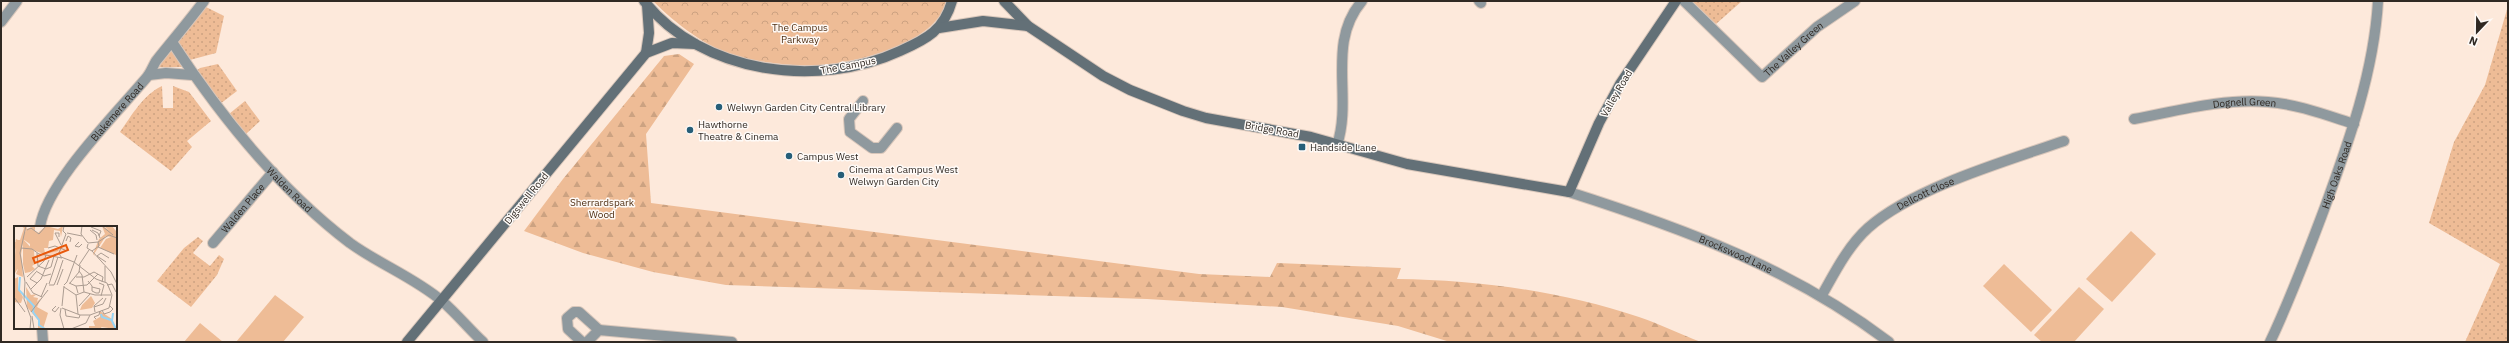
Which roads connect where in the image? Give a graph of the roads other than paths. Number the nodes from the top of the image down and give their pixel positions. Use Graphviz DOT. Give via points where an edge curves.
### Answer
graph roads {
  1 [pos="17,1"];
  2 [pos="204,1"];
  3 [pos="952,1"];
  4 [pos="1004,1"];
  5 [pos="1362,1"];
  6 [pos="1676,1"];
  7 [pos="1684,1"];
  8 [pos="1855,1"];
  9 [pos="2378,1"];
  10 [pos="645,3"];
  11 [pos="1,22"];
  12 [pos="1028,26"];
  13 [pos="939,28"];
  14 [pos="172,42"];
  15 [pos="695,44"];
  16 [pos="646,53"];
  17 [pos="149,75"];
  18 [pos="192,75"];
  19 [pos="863,101"];
  20 [pos="2134,119"];
  21 [pos="2354,124"];
  22 [pos="896,128"];
  23 [pos="2064,141"];
  24 [pos="1337,145"];
  25 [pos="273,172"];
  26 [pos="1568,192"];
  27 [pos="40,226"];
  28 [pos="213,243"];
  29 [pos="1822,295"];
  30 [pos="441,300"];
  31 [pos="42,329"];
  32 [pos="599,330"];
  33 [pos="43,342"];
  34 [pos="407,342"];
  35 [pos="483,342"];
  36 [pos="582,342"];
  37 [pos="587,342"];
  38 [pos="732,342"];
  39 [pos="1889,342"];
  40 [pos="2270,342"];
  1 -- 11 [label="street"];
  2 -- 14 [label="street, Blakemere Road"];
  3 -- 13 [label="main road"];
  4 -- 12 [label="main road, Bridge Road"];
  5 -- 24 [label="street" via="1354,11 1345,33 1340,64 1342,123"];
  6 -- 26 [label="main road, Valley Road" via="1620,84 1599,123"];
  7 -- 8 [label="street, The Valley Green" via="1762,78 1812,32"];
  9 -- 21 [label="street, High Oaks Road" via="2373,42"];
  10 -- 15 [label="main road, The Campus"];
  10 -- 16 [label="main road" via="649,33"];
  12 -- 13 [label="main road" via="983,21"];
  12 -- 24 [label="main road, Bridge Road" via="1103,76 1155,101 1206,118 1276,129"];
  13 -- 15 [label="main road, The Campus" via="891,55 866,64 819,72 782,71 752,65"];
  14 -- 17 [label="street, Blakemere Road"];
  14 -- 18 [label="street, Walden Road"];
  15 -- 16 [label="main road, Digswell Road" via="672,43"];
  16 -- 30 [label="main road, Digswell Road"];
  17 -- 18 [label="street" via="166,72"];
  17 -- 27 [label="street, Blakemere Road" via="109,119 56,189 44,209"];
  18 -- 25 [label="street, Walden Road"];
  19 -- 22 [label="street" via="849,119 850,132 872,148 881,148"];
  20 -- 21 [label="street, Dognell Green" via="2208,105 2252,101 2285,104"];
  21 -- 40 [label="street, High Oaks Road" via="2303,265"];
  23 -- 29 [label="street, Dellcott Close" via="1933,189 1885,215 1854,243"];
  24 -- 26 [label="main road, Bridge Road" via="1407,164"];
  25 -- 28 [label="street, Walden Place"];
  25 -- 30 [label="street, Walden Road" via="317,216 351,244"];
  26 -- 29 [label="street, Brockswood Lane" via="1673,226 1716,243"];
  29 -- 39 [label="street, Brockswood Lane"];
  30 -- 34 [label="main road, Digswell Road"];
  30 -- 35 [label="street, Walden Road"];
  31 -- 33 [label="street"];
  32 -- 36 [label="street" via="584,314 571,314 567,318 568,328"];
  32 -- 37 [label="street"];
  32 -- 38 [label="street"];
}
